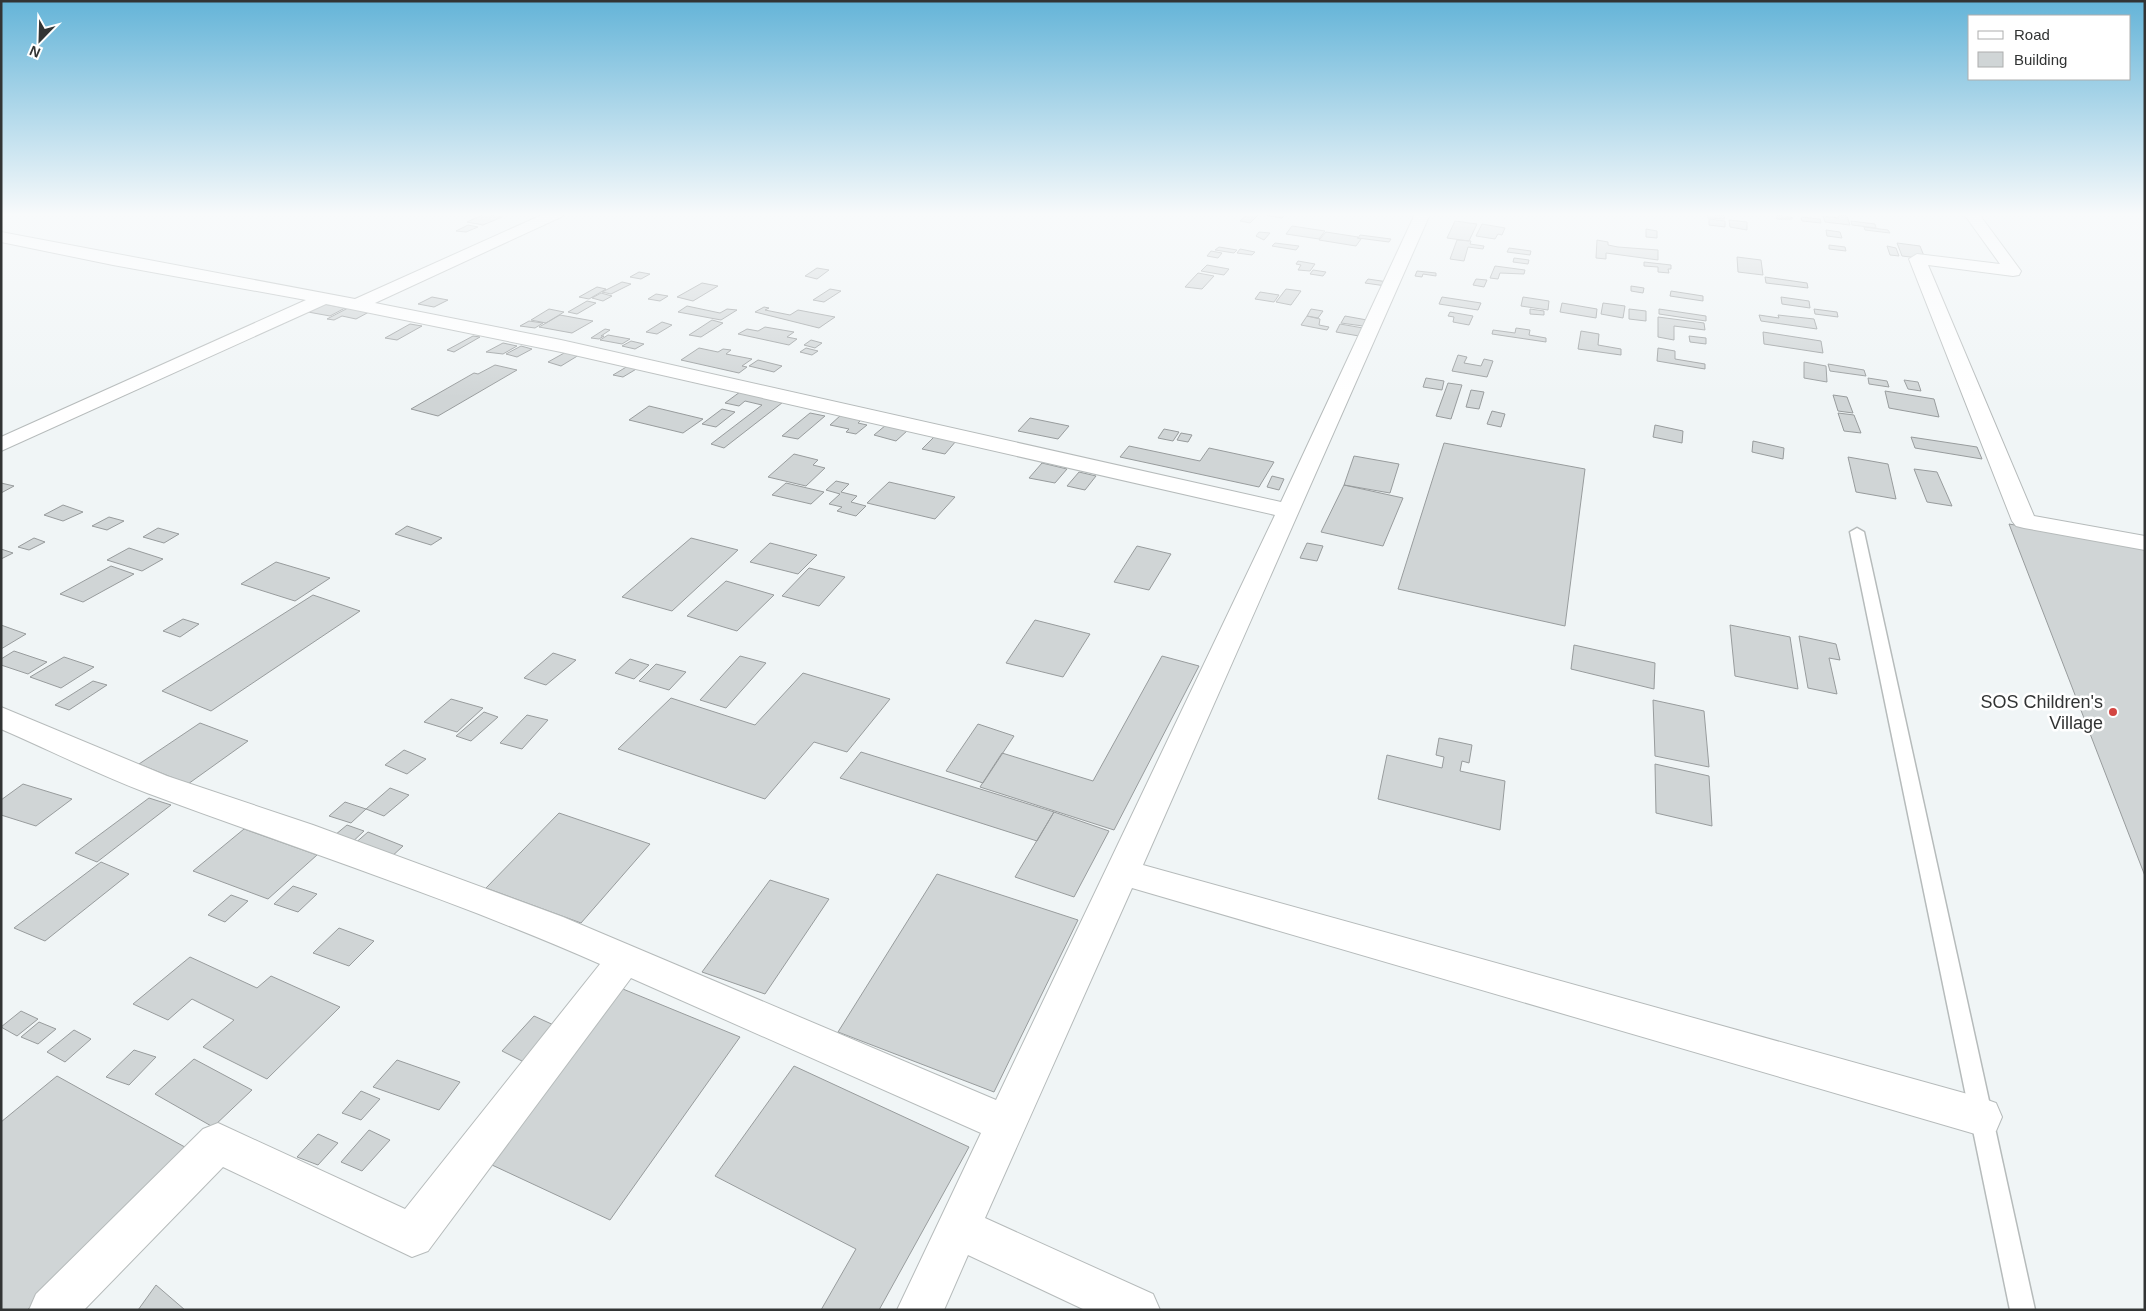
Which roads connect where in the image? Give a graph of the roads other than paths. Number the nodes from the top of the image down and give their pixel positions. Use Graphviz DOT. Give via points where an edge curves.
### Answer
graph roads {
  1 [pos="197,275"];
  2 [pos="421,275"];
  3 [pos="1395,275"];
  4 [pos="1924,275"];
  5 [pos="324,298"];
  6 [pos="358,304"];
  7 [pos="1,445"];
  8 [pos="1289,511"];
  9 [pos="1857,532"];
  10 [pos="2145,543"];
  11 [pos="1,717"];
  12 [pos="1121,872"];
  13 [pos="625,959"];
  14 [pos="1982,1117"];
  15 [pos="1006,1124"];
  16 [pos="958,1228"];
  17 [pos="52,1310"];
  18 [pos="920,1310"];
  19 [pos="1137,1310"];
  20 [pos="2023,1310"];
  1 -- 5 [label="street"];
  2 -- 6 [label="street"];
  3 -- 8 [label="street"];
  4 -- 10 [label="street" via="2024,521"];
  5 -- 6 [label="street"];
  5 -- 7 [label="street"];
  6 -- 8 [label="street" via="561,346"];
  8 -- 12 [label="street"];
  9 -- 14 [label="lane"];
  11 -- 13 [label="street" via="156,784 496,906"];
  12 -- 14 [label="street"];
  12 -- 15 [label="street"];
  13 -- 15 [label="street"];
  13 -- 17 [label="street" via="412,1235 218,1143"];
  14 -- 20 [label="lane"];
  15 -- 16 [label="street"];
  16 -- 18 [label="street"];
  16 -- 19 [label="street"];
}
